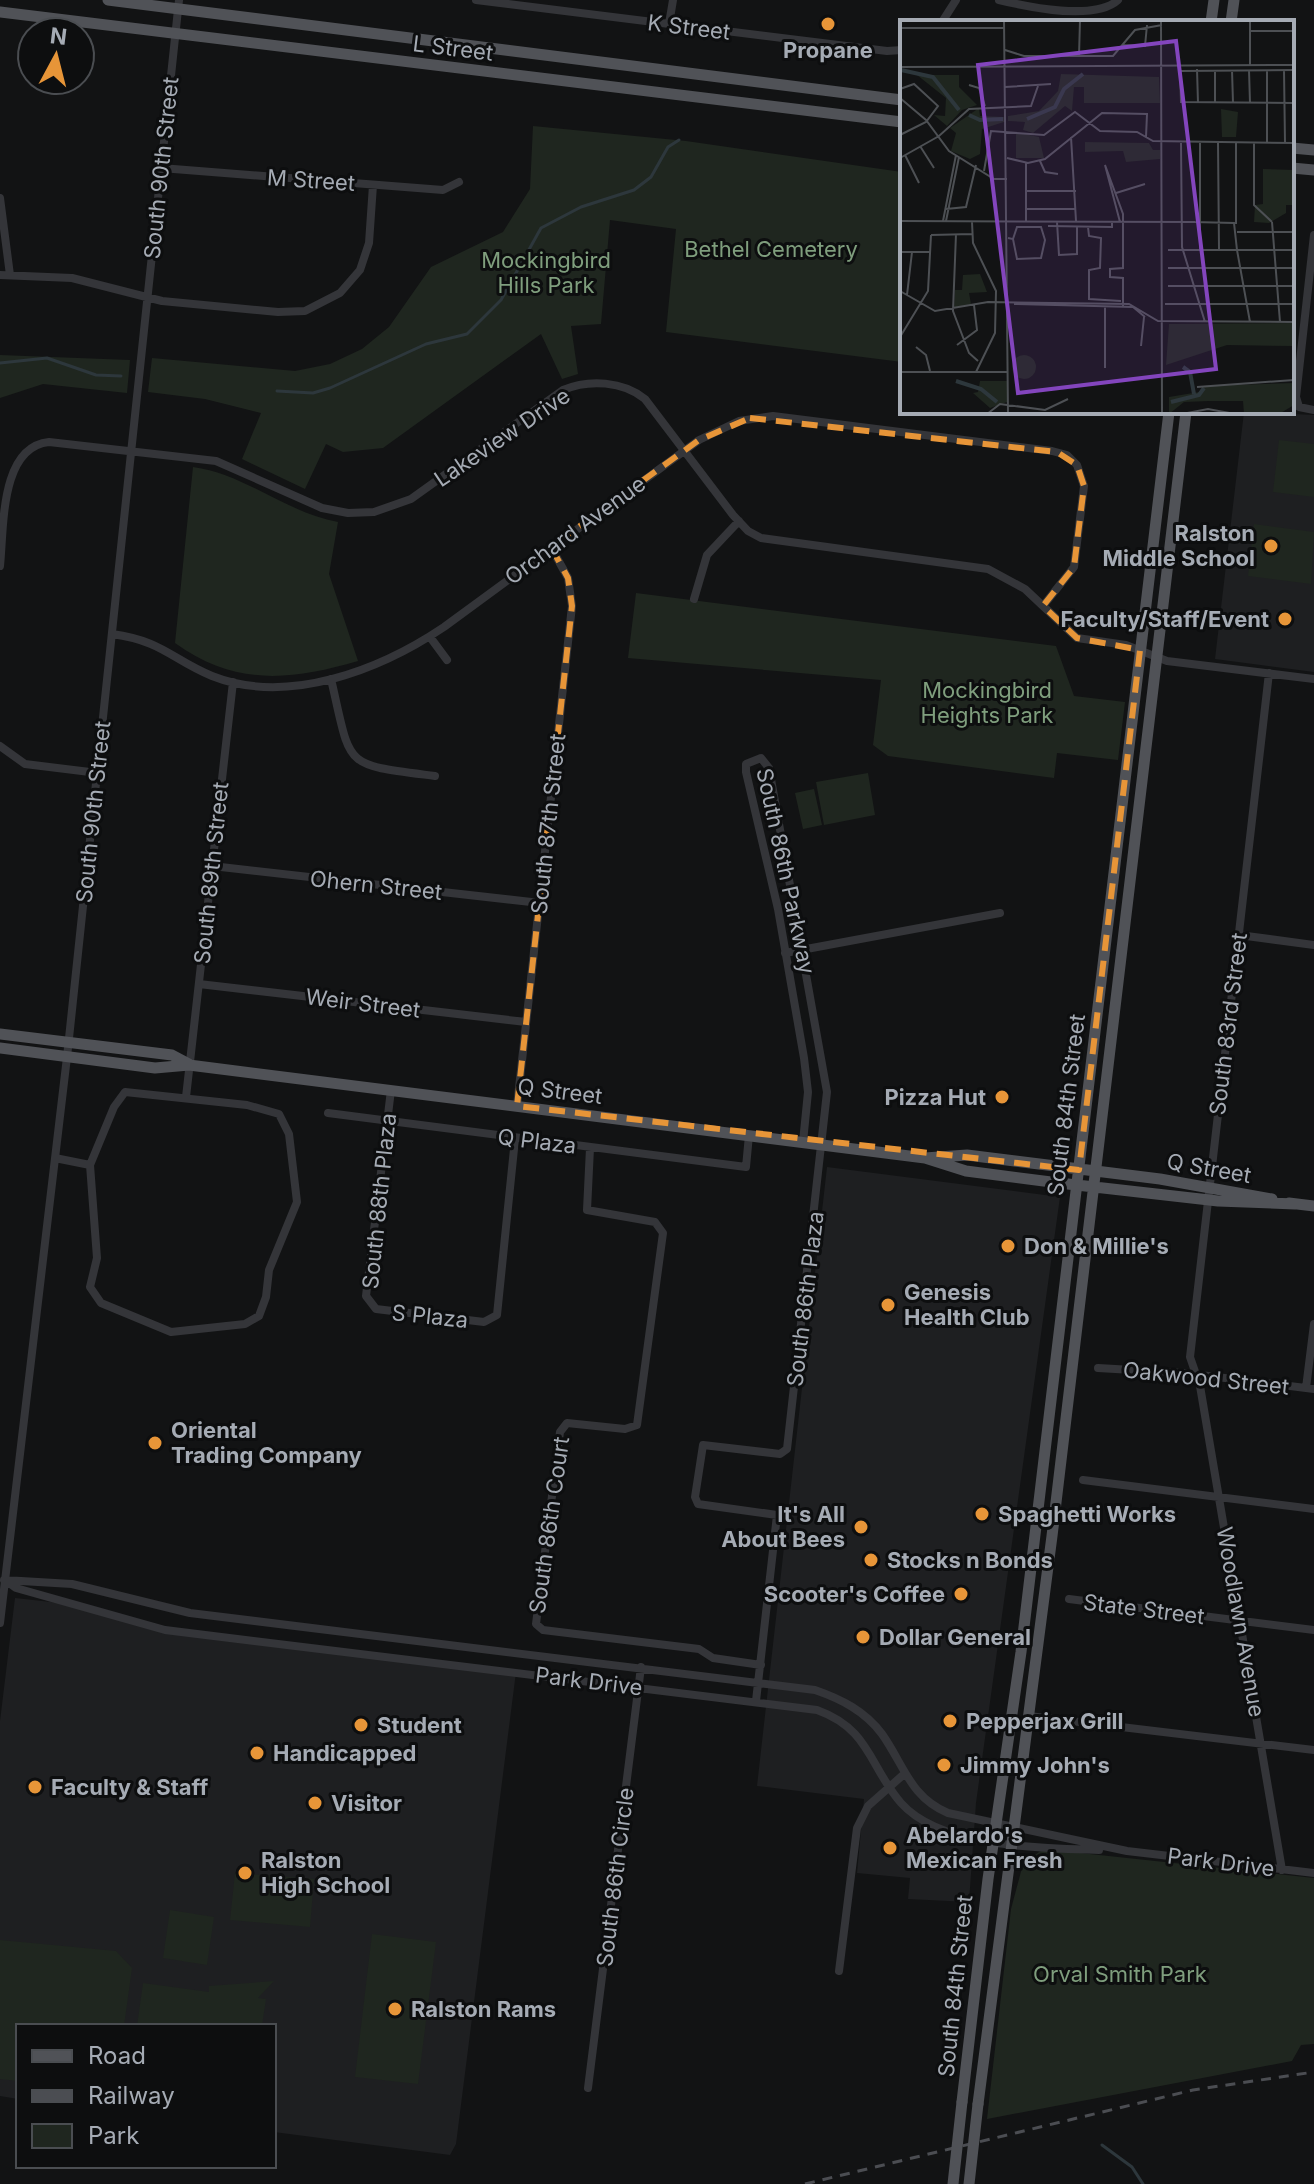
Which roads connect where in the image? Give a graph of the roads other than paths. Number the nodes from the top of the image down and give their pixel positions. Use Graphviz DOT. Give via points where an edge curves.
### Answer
graph roads {
  1 [pos="108,0"];
  2 [pos="476,0"];
  3 [pos="673,0"];
  4 [pos="956,0"];
  5 [pos="999,0"];
  6 [pos="1214,0"];
  7 [pos="1234,0"];
  8 [pos="1117,1"];
  9 [pos="178,4"];
  10 [pos="0,12"];
  11 [pos="943,20"];
  12 [pos="1211,20"];
  13 [pos="1231,20"];
  14 [pos="669,24"];
  15 [pos="176,34"];
  16 [pos="900,50"];
  17 [pos="900,100"];
  18 [pos="900,122"];
  19 [pos="1294,148"];
  20 [pos="1314,150"];
  21 [pos="161,168"];
  22 [pos="1294,168"];
  23 [pos="1314,170"];
  24 [pos="459,182"];
  25 [pos="373,185"];
  26 [pos="0,198"];
  27 [pos="1314,235"];
  28 [pos="5,275"];
  29 [pos="148,298"];
  30 [pos="1314,410"];
  31 [pos="1169,414"];
  32 [pos="1186,414"];
  33 [pos="684,450"];
  34 [pos="132,451"];
  35 [pos="739,521"];
  36 [pos="551,547"];
  37 [pos="0,566"];
  38 [pos="694,599"];
  39 [pos="1043,606"];
  40 [pos="112,634"];
  41 [pos="430,637"];
  42 [pos="1140,650"];
  43 [pos="1155,656"];
  44 [pos="447,660"];
  45 [pos="1269,673"];
  46 [pos="331,679"];
  47 [pos="1314,679"];
  48 [pos="233,682"];
  49 [pos="0,746"];
  50 [pos="98,773"];
  51 [pos="435,776"];
  52 [pos="777,811"];
  53 [pos="758,815"];
  54 [pos="212,866"];
  55 [pos="540,903"];
  56 [pos="795,904"];
  57 [pos="778,909"];
  58 [pos="1000,913"];
  59 [pos="1239,935"];
  60 [pos="1314,945"];
  61 [pos="804,951"];
  62 [pos="785,953"];
  63 [pos="199,984"];
  64 [pos="526,1022"];
  65 [pos="0,1034"];
  66 [pos="820,1039"];
  67 [pos="69,1042"];
  68 [pos="801,1042"];
  69 [pos="0,1048"];
  70 [pos="67,1057"];
  71 [pos="189,1065"];
  72 [pos="391,1090"];
  73 [pos="186,1097"];
  74 [pos="807,1104"];
  75 [pos="517,1106"];
  76 [pos="826,1106"];
  77 [pos="328,1113"];
  78 [pos="387,1121"];
  79 [pos="749,1135"];
  80 [pos="515,1139"];
  81 [pos="803,1142"];
  82 [pos="823,1145"];
  83 [pos="590,1148"];
  84 [pos="55,1158"];
  85 [pos="925,1158"];
  86 [pos="90,1165"];
  87 [pos="1079,1170"];
  88 [pos="1095,1172"];
  89 [pos="1077,1185"];
  90 [pos="1093,1186"];
  91 [pos="1208,1187"];
  92 [pos="1207,1200"];
  93 [pos="1295,1204"];
  94 [pos="1314,1206"];
  95 [pos="376,1309"];
  96 [pos="1314,1324"];
  97 [pos="1098,1368"];
  98 [pos="1196,1375"];
  99 [pos="1310,1389"];
  100 [pos="1083,1480"];
  101 [pos="1219,1497"];
  102 [pos="1314,1509"];
  103 [pos="3,1580"];
  104 [pos="1069,1599"];
  105 [pos="1241,1621"];
  106 [pos="0,1623"];
  107 [pos="1314,1630"];
  108 [pos="761,1665"];
  109 [pos="641,1667"];
  110 [pos="759,1682"];
  111 [pos="639,1687"];
  112 [pos="756,1701"];
  113 [pos="1029,1716"];
  114 [pos="1262,1744"];
  115 [pos="1314,1750"];
  116 [pos="903,1775"];
  117 [pos="889,1786"];
  118 [pos="995,1826"];
  119 [pos="1013,1829"];
  120 [pos="993,1841"];
  121 [pos="1011,1844"];
  122 [pos="1127,1851"];
  123 [pos="1282,1870"];
  124 [pos="1314,1873"];
  125 [pos="839,1971"];
  126 [pos="588,2088"];
  127 [pos="953,2184"];
  128 [pos="969,2184"];
  1 -- 9 [label="main road, L Street"];
  2 -- 14 [label="street, K Street"];
  3 -- 14 [label="street"];
  4 -- 11 [label="street"];
  5 -- 8 [label="street" via="1083,11 1105,10"];
  6 -- 12 [label="main road"];
  7 -- 13 [label="main road"];
  9 -- 15 [label="street, South 90th Street"];
  9 -- 17 [label="main road, L Street"];
  10 -- 15 [label="main road, L Street"];
  14 -- 16 [label="street, K Street"];
  15 -- 18 [label="main road, L Street"];
  15 -- 21 [label="street, South 90th Street"];
  19 -- 20 [label="main road"];
  21 -- 25 [label="street, M Street"];
  21 -- 29 [label="street, South 90th Street"];
  22 -- 23 [label="main road"];
  24 -- 25 [label="street, M Street" via="443,190"];
  25 -- 29 [label="street" via="369,243 362,264 345,288 323,304 288,313"];
  26 -- 28 [label="street"];
  27 -- 30 [label="street" via="1297,405"];
  28 -- 29 [label="street" via="72,278"];
  29 -- 34 [label="street, South 90th Street"];
  31 -- 42 [label="main road, South 84th Street"];
  32 -- 43 [label="main road, South 84th Street"];
  33 -- 34 [label="street, Lakeview Drive" via="640,395 596,383 563,390 411,499 374,512 322,508 216,461"];
  33 -- 35 [label="street, Lakeview Drive"];
  33 -- 36 [label="street, Orchard Avenue"];
  33 -- 39 [label="street, Orchard Avenue" via="728,424 773,416 1057,452 1077,465 1084,486 1074,567"];
  34 -- 37 [label="street, Lakeview Drive" via="49,442 25,450 9,480"];
  34 -- 40 [label="street, South 90th Street"];
  35 -- 38 [label="street" via="707,555"];
  35 -- 39 [label="street, Lakeview Drive" via="772,541 988,569 1016,582"];
  36 -- 41 [label="street, Orchard Avenue"];
  36 -- 55 [label="street, South 87th Street" via="568,578 572,606"];
  39 -- 42 [label="street, Lakeview Drive" via="1077,638"];
  40 -- 48 [label="street, Orchard Avenue" via="152,642"];
  40 -- 50 [label="street, South 90th Street"];
  41 -- 44 [label="street"];
  41 -- 46 [label="street, Orchard Avenue" via="383,662"];
  42 -- 43 [label="street, Lakeview Drive"];
  42 -- 87 [label="main road, South 84th Street"];
  43 -- 45 [label="street, Lakeview Drive"];
  43 -- 88 [label="main road, South 84th Street"];
  45 -- 47 [label="street, Lakeview Drive"];
  45 -- 59 [label="street, South 83rd Street"];
  46 -- 48 [label="street, Orchard Avenue" via="264,686"];
  46 -- 51 [label="street" via="354,758 372,768"];
  48 -- 54 [label="street, South 89th Street"];
  49 -- 50 [label="street" via="25,764"];
  50 -- 67 [label="street, South 90th Street"];
  52 -- 53 [label="street"];
  52 -- 53 [label="street, South 86th Parkway" via="769,768 761,758 746,764"];
  52 -- 56 [label="street, South 86th Parkway"];
  53 -- 57 [label="street, South 86th Parkway"];
  54 -- 55 [label="street, Ohern Street"];
  54 -- 63 [label="street, South 89th Street"];
  55 -- 64 [label="street, South 87th Street"];
  56 -- 57 [label="street"];
  56 -- 61 [label="street, South 86th Parkway"];
  57 -- 62 [label="street, South 86th Parkway"];
  58 -- 61 [label="street"];
  59 -- 60 [label="street"];
  59 -- 91 [label="street, South 83rd Street"];
  61 -- 62 [label="street"];
  61 -- 66 [label="street, South 86th Parkway"];
  62 -- 68 [label="street, South 86th Parkway"];
  63 -- 64 [label="street, Weir Street"];
  63 -- 71 [label="street, South 89th Street"];
  64 -- 75 [label="street, South 87th Street"];
  65 -- 67 [label="main road, Q Street"];
  66 -- 68 [label="street"];
  66 -- 76 [label="street, South 86th Parkway"];
  67 -- 70 [label="street, South 90th Street"];
  67 -- 71 [label="main road, Q Street" via="172,1055"];
  68 -- 74 [label="street, South 86th Parkway"];
  69 -- 70 [label="main road, Q Street"];
  70 -- 71 [label="main road, Q Street" via="155,1068"];
  70 -- 84 [label="street, South 90th Street"];
  71 -- 72 [label="main road, Q Street"];
  71 -- 73 [label="street, South 89th Street"];
  72 -- 75 [label="main road, Q Street"];
  72 -- 78 [label="street, South 88th Plaza"];
  73 -- 86 [label="street" via="125,1092"];
  73 -- 86 [label="street" via="265,1108 287,1124 297,1202 269,1270 259,1316 245,1324 180,1333 101,1303 90,1287 97,1258"];
  74 -- 76 [label="street"];
  74 -- 81 [label="street, South 86th Parkway"];
  75 -- 79 [label="main road, Q Street"];
  76 -- 82 [label="street, South 86th Parkway"];
  77 -- 78 [label="street, Q Plaza"];
  78 -- 80 [label="street, Q Plaza"];
  78 -- 95 [label="street, South 88th Plaza" via="366,1296"];
  79 -- 81 [label="main road, Q Street"];
  79 -- 83 [label="street, Q Plaza" via="746,1167"];
  80 -- 83 [label="street, Q Plaza"];
  80 -- 95 [label="street, S Plaza" via="500,1311 493,1320"];
  81 -- 82 [label="main road, Q Street"];
  82 -- 85 [label="main road, Q Street"];
  82 -- 108 [label="street, South 86th Plaza" via="784,1453 703,1445 696,1503 777,1515"];
  83 -- 108 [label="street, South 86th Court" via="587,1210 661,1226 642,1396 635,1427 564,1424 535,1620 537,1626 699,1649 713,1658"];
  84 -- 86 [label="street"];
  84 -- 103 [label="street, South 90th Street"];
  85 -- 87 [label="main road, Q Street" via="967,1155"];
  85 -- 89 [label="main road, Q Street" via="966,1171"];
  87 -- 88 [label="main road, Q Street"];
  87 -- 89 [label="main road, South 84th Street"];
  88 -- 90 [label="main road, South 84th Street"];
  88 -- 91 [label="main road, Q Street"];
  89 -- 90 [label="main road, Q Street"];
  89 -- 118 [label="main road, South 84th Street"];
  90 -- 92 [label="main road, Q Street"];
  90 -- 113 [label="main road, South 84th Street"];
  91 -- 92 [label="street, South 83rd Street"];
  91 -- 93 [label="main road, Q Street"];
  92 -- 93 [label="main road, Q Street"];
  92 -- 98 [label="street, South 83rd Street" via="1190,1357"];
  93 -- 94 [label="main road, Q Street"];
  96 -- 99 [label="street"];
  97 -- 98 [label="street, Oakwood Street"];
  98 -- 99 [label="street, Oakwood Street"];
  98 -- 101 [label="street, Woodlawn Avenue"];
  100 -- 101 [label="street"];
  101 -- 102 [label="street"];
  101 -- 105 [label="street, Woodlawn Avenue"];
  103 -- 106 [label="street, South 90th Street"];
  103 -- 109 [label="street, Park Drive" via="72,1584 190,1613"];
  103 -- 111 [label="street, Park Drive" via="165,1630"];
  104 -- 105 [label="street, State Street"];
  105 -- 107 [label="street, State Street"];
  105 -- 114 [label="street, Woodlawn Avenue"];
  108 -- 110 [label="street"];
  109 -- 110 [label="street, Park Drive"];
  109 -- 111 [label="street, South 86th Circle"];
  110 -- 112 [label="street"];
  110 -- 116 [label="street, Park Drive" via="815,1690 855,1709 880,1732"];
  111 -- 112 [label="street, Park Drive"];
  111 -- 126 [label="street, South 86th Circle"];
  112 -- 117 [label="street, Park Drive" via="817,1710 845,1724 866,1746"];
  113 -- 114 [label="street"];
  113 -- 119 [label="main road, South 84th Street"];
  114 -- 115 [label="street"];
  114 -- 123 [label="street, Woodlawn Avenue"];
  116 -- 117 [label="street"];
  116 -- 118 [label="street, Park Drive" via="930,1805"];
  117 -- 120 [label="street, Park Drive" via="925,1822"];
  117 -- 125 [label="street" via="863,1812 857,1828"];
  118 -- 119 [label="street, Park Drive"];
  118 -- 120 [label="main road, South 84th Street"];
  119 -- 121 [label="main road, South 84th Street"];
  119 -- 122 [label="street, Park Drive"];
  120 -- 121 [label="street, Park Drive"];
  120 -- 127 [label="main road, South 84th Street, bridge"];
  121 -- 122 [label="street, Park Drive"];
  121 -- 128 [label="main road, South 84th Street, bridge"];
  122 -- 123 [label="street, Park Drive"];
  123 -- 124 [label="street, Park Drive"];
}
